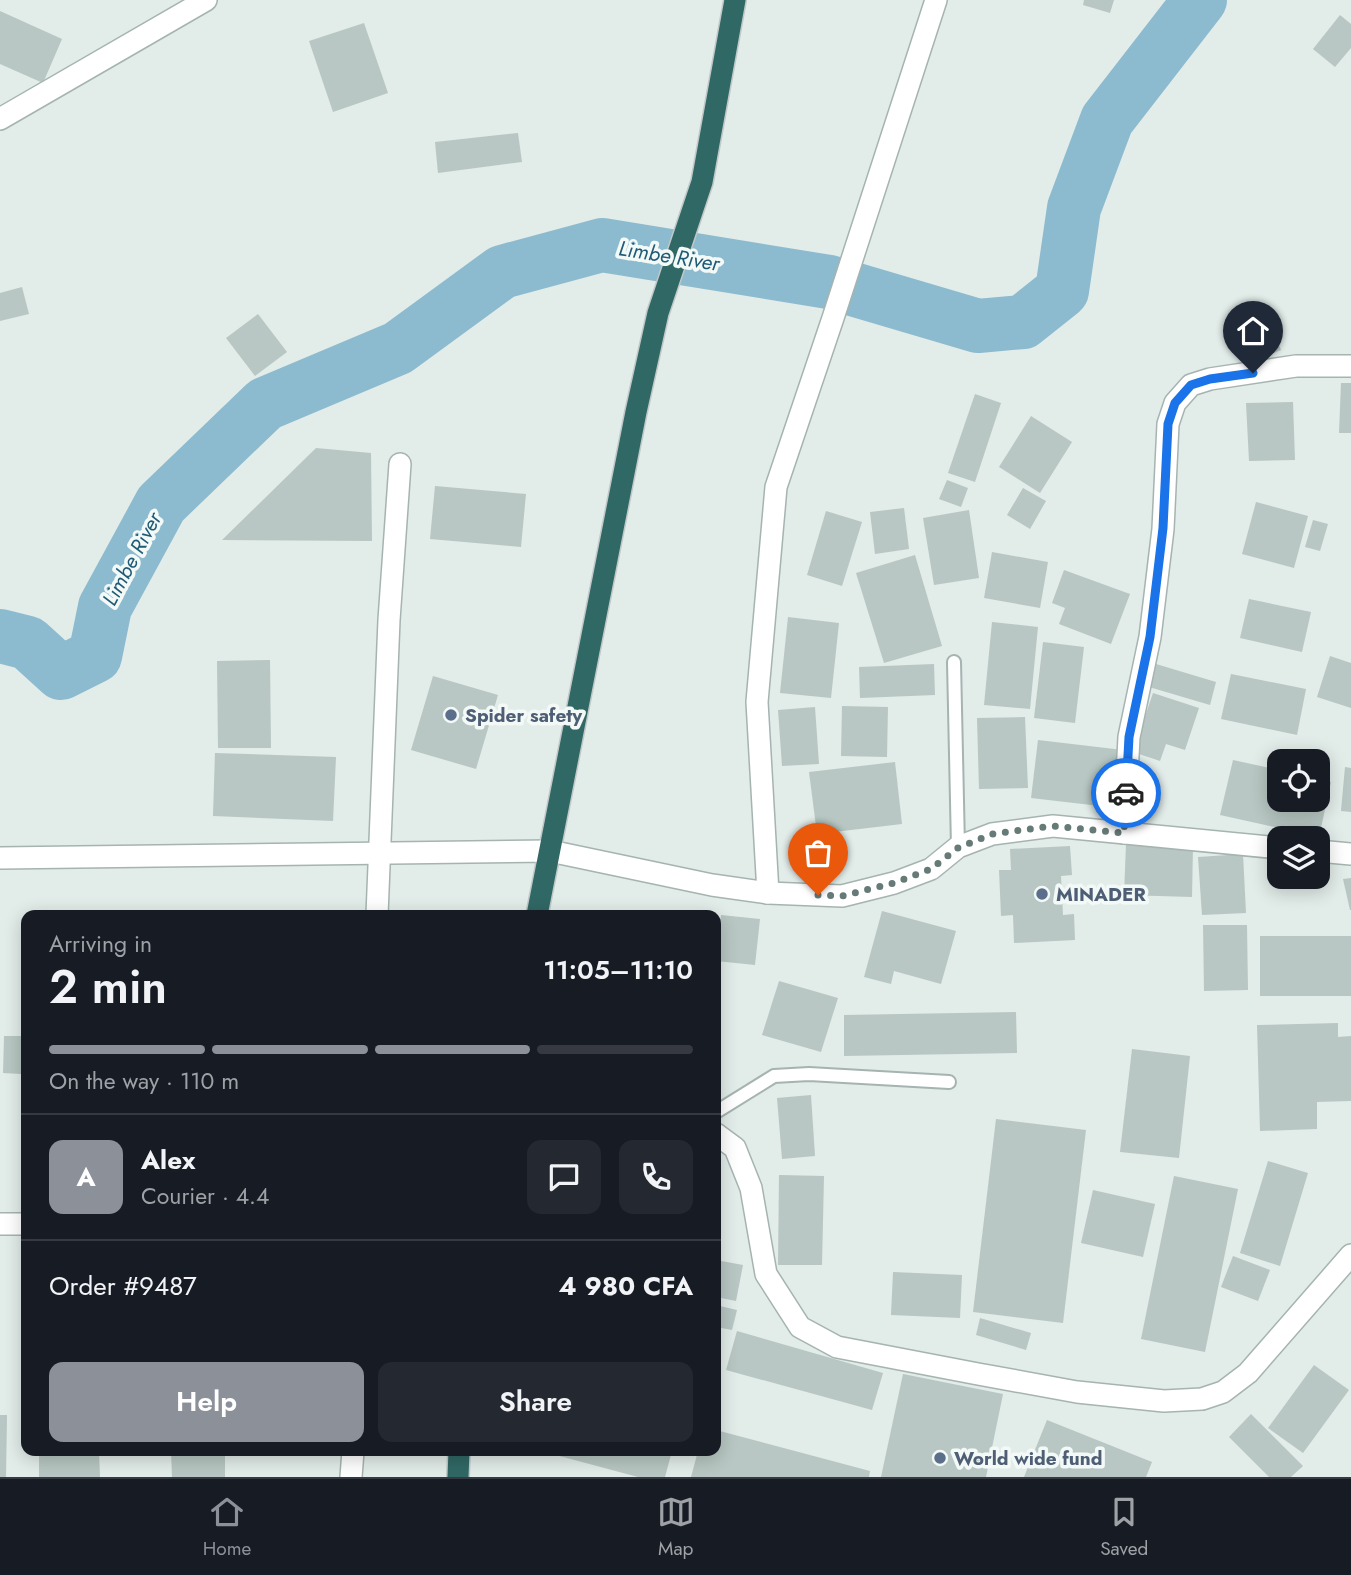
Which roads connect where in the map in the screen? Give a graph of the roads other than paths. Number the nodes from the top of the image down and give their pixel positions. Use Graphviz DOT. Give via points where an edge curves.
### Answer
graph roads {
  1 [pos="206,0"];
  2 [pos="735,0"];
  3 [pos="936,0"];
  4 [pos="0,119"];
  5 [pos="1351,366"];
  6 [pos="400,464"];
  7 [pos="954,662"];
  8 [pos="1124,833"];
  9 [pos="1267,847"];
  10 [pos="958,848"];
  11 [pos="550,851"];
  12 [pos="1330,852"];
  13 [pos="379,854"];
  14 [pos="1351,855"];
  15 [pos="0,858"];
  16 [pos="768,893"];
  17 [pos="377,910"];
  18 [pos="538,910"];
  19 [pos="948,1082"];
  20 [pos="721,1109"];
  21 [pos="721,1138"];
  22 [pos="0,1224"];
  23 [pos="21,1224"];
  24 [pos="1351,1255"];
  25 [pos="353,1456"];
  26 [pos="459,1456"];
  27 [pos="351,1477"];
  28 [pos="458,1477"];
  1 -- 4 [label="street"];
  2 -- 11 [label="highway" via="702,182 658,313 636,412"];
  3 -- 16 [label="street" via="776,487 757,702"];
  5 -- 8 [label="street" via="1296,366 1210,379 1191,385 1175,403 1168,424 1163,528 1150,637 1129,737"];
  6 -- 13 [label="street"];
  7 -- 10 [label="lane"];
  8 -- 9 [label="street"];
  8 -- 10 [label="street" via="1053,826 992,834"];
  10 -- 16 [label="street" via="931,869 842,896"];
  11 -- 13 [label="street"];
  11 -- 16 [label="street"];
  11 -- 18 [label="highway"];
  12 -- 14 [label="street"];
  13 -- 15 [label="street"];
  13 -- 17 [label="street"];
  19 -- 20 [label="lane" via="774,1076"];
  21 -- 24 [label="street" via="734,1148 751,1188 766,1274 800,1327 837,1347 965,1372 1077,1392 1164,1401 1202,1399 1223,1392 1248,1373"];
  22 -- 23 [label="street"];
  25 -- 27 [label="street"];
  26 -- 28 [label="highway"];
}
